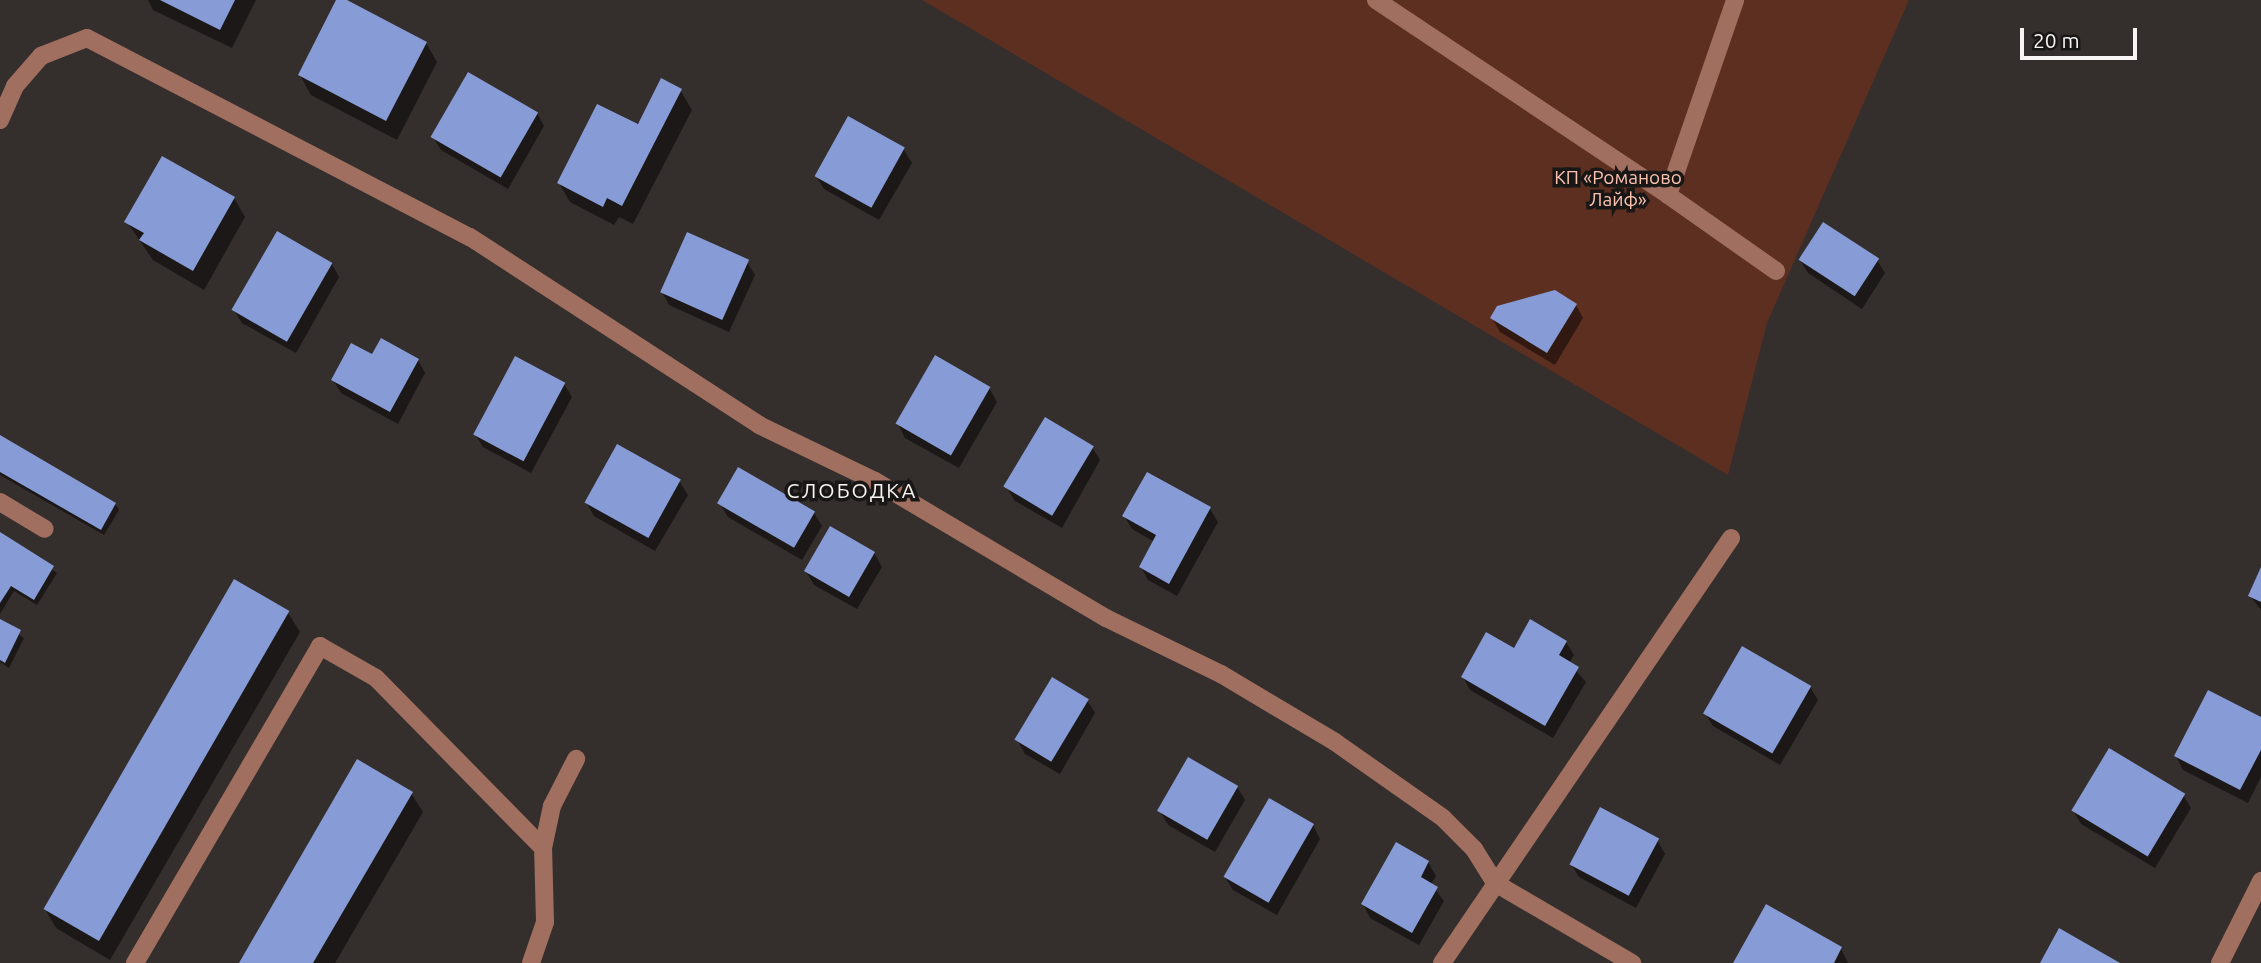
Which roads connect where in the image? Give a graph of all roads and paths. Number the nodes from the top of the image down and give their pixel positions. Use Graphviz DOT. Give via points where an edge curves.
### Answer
graph roads {
  1 [pos="1376,0"];
  2 [pos="1735,0"];
  3 [pos="0,120"];
  4 [pos="1668,195"];
  5 [pos="1776,271"];
  6 [pos="0,502"];
  7 [pos="45,529"];
  8 [pos="1731,538"];
  9 [pos="576,759"];
  10 [pos="543,848"];
  11 [pos="2261,881"];
  12 [pos="1495,883"];
  13 [pos="135,963"];
  14 [pos="531,963"];
  15 [pos="1442,963"];
  16 [pos="1632,963"];
  17 [pos="2220,963"];
  1 -- 4 [label="street"];
  2 -- 4 [label="street"];
  3 -- 12 [label="street" via="16,86 41,56 87,38 470,237 759,425 875,481 1106,618 1221,674 1324,735 1443,818 1474,849"];
  4 -- 5 [label="street"];
  6 -- 7 [label="street"];
  8 -- 12 [label="street"];
  9 -- 10 [label="street" via="552,806"];
  10 -- 13 [label="street" via="376,678 320,646"];
  10 -- 14 [label="street" via="545,922"];
  11 -- 17 [label="street"];
  12 -- 15 [label="street"];
  12 -- 16 [label="street"];
}
